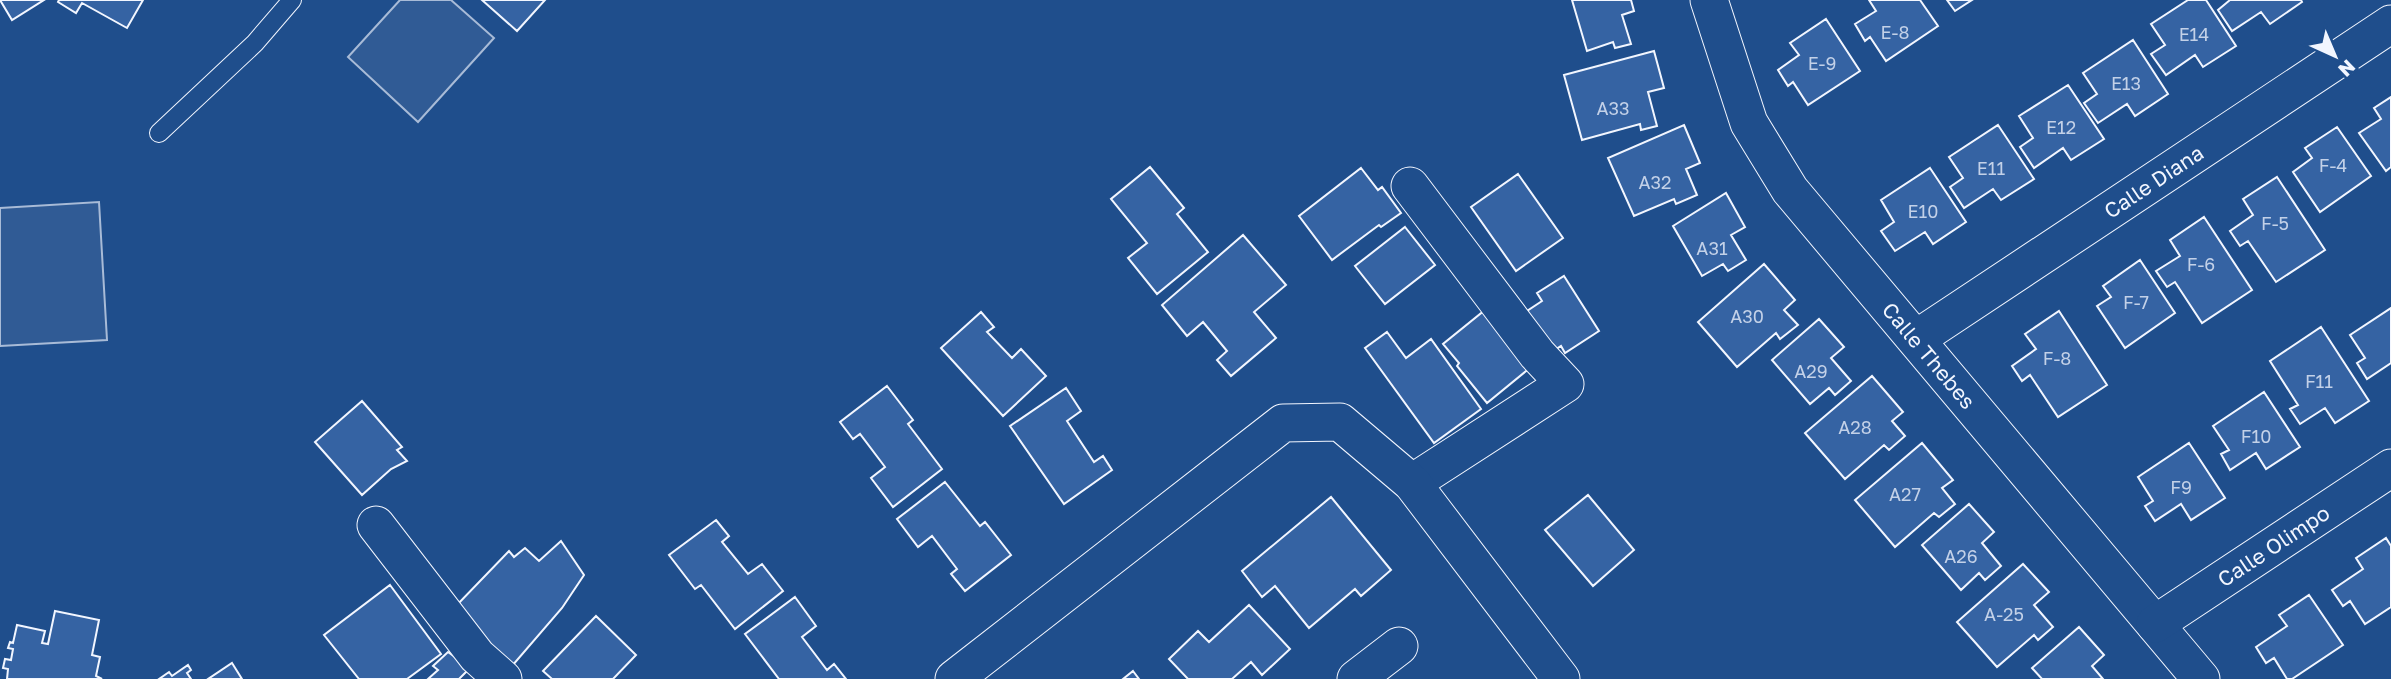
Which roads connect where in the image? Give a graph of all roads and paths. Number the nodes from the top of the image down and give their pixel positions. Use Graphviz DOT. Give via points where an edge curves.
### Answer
graph roads {
  1 [pos="292,0"];
  2 [pos="1709,0"];
  3 [pos="2391,24"];
  4 [pos="159,133"];
  5 [pos="1410,186"];
  6 [pos="1916,340"];
  7 [pos="2391,468"];
  8 [pos="1412,483"];
  9 [pos="376,525"];
  10 [pos="2155,624"];
  11 [pos="1399,646"];
  12 [pos="503,679"];
  13 [pos="954,679"];
  14 [pos="1356,679"];
  15 [pos="1561,679"];
  16 [pos="2201,679"];
  1 -- 4 [label="lane" via="255,43"];
  2 -- 6 [label="street, Calle Thebes" via="1749,123 1790,190"];
  3 -- 6 [label="street, Calle Diana"];
  5 -- 8 [label="street" via="1537,354 1565,384"];
  6 -- 10 [label="street, Calle Thebes"];
  7 -- 10 [label="street, Calle Olimpo"];
  8 -- 13 [label="street" via="1340,422 1283,423"];
  8 -- 15 [label="street"];
  9 -- 12 [label="street" via="477,656"];
  10 -- 16 [label="street, Calle Thebes"];
  11 -- 14 [label="street"];
}
